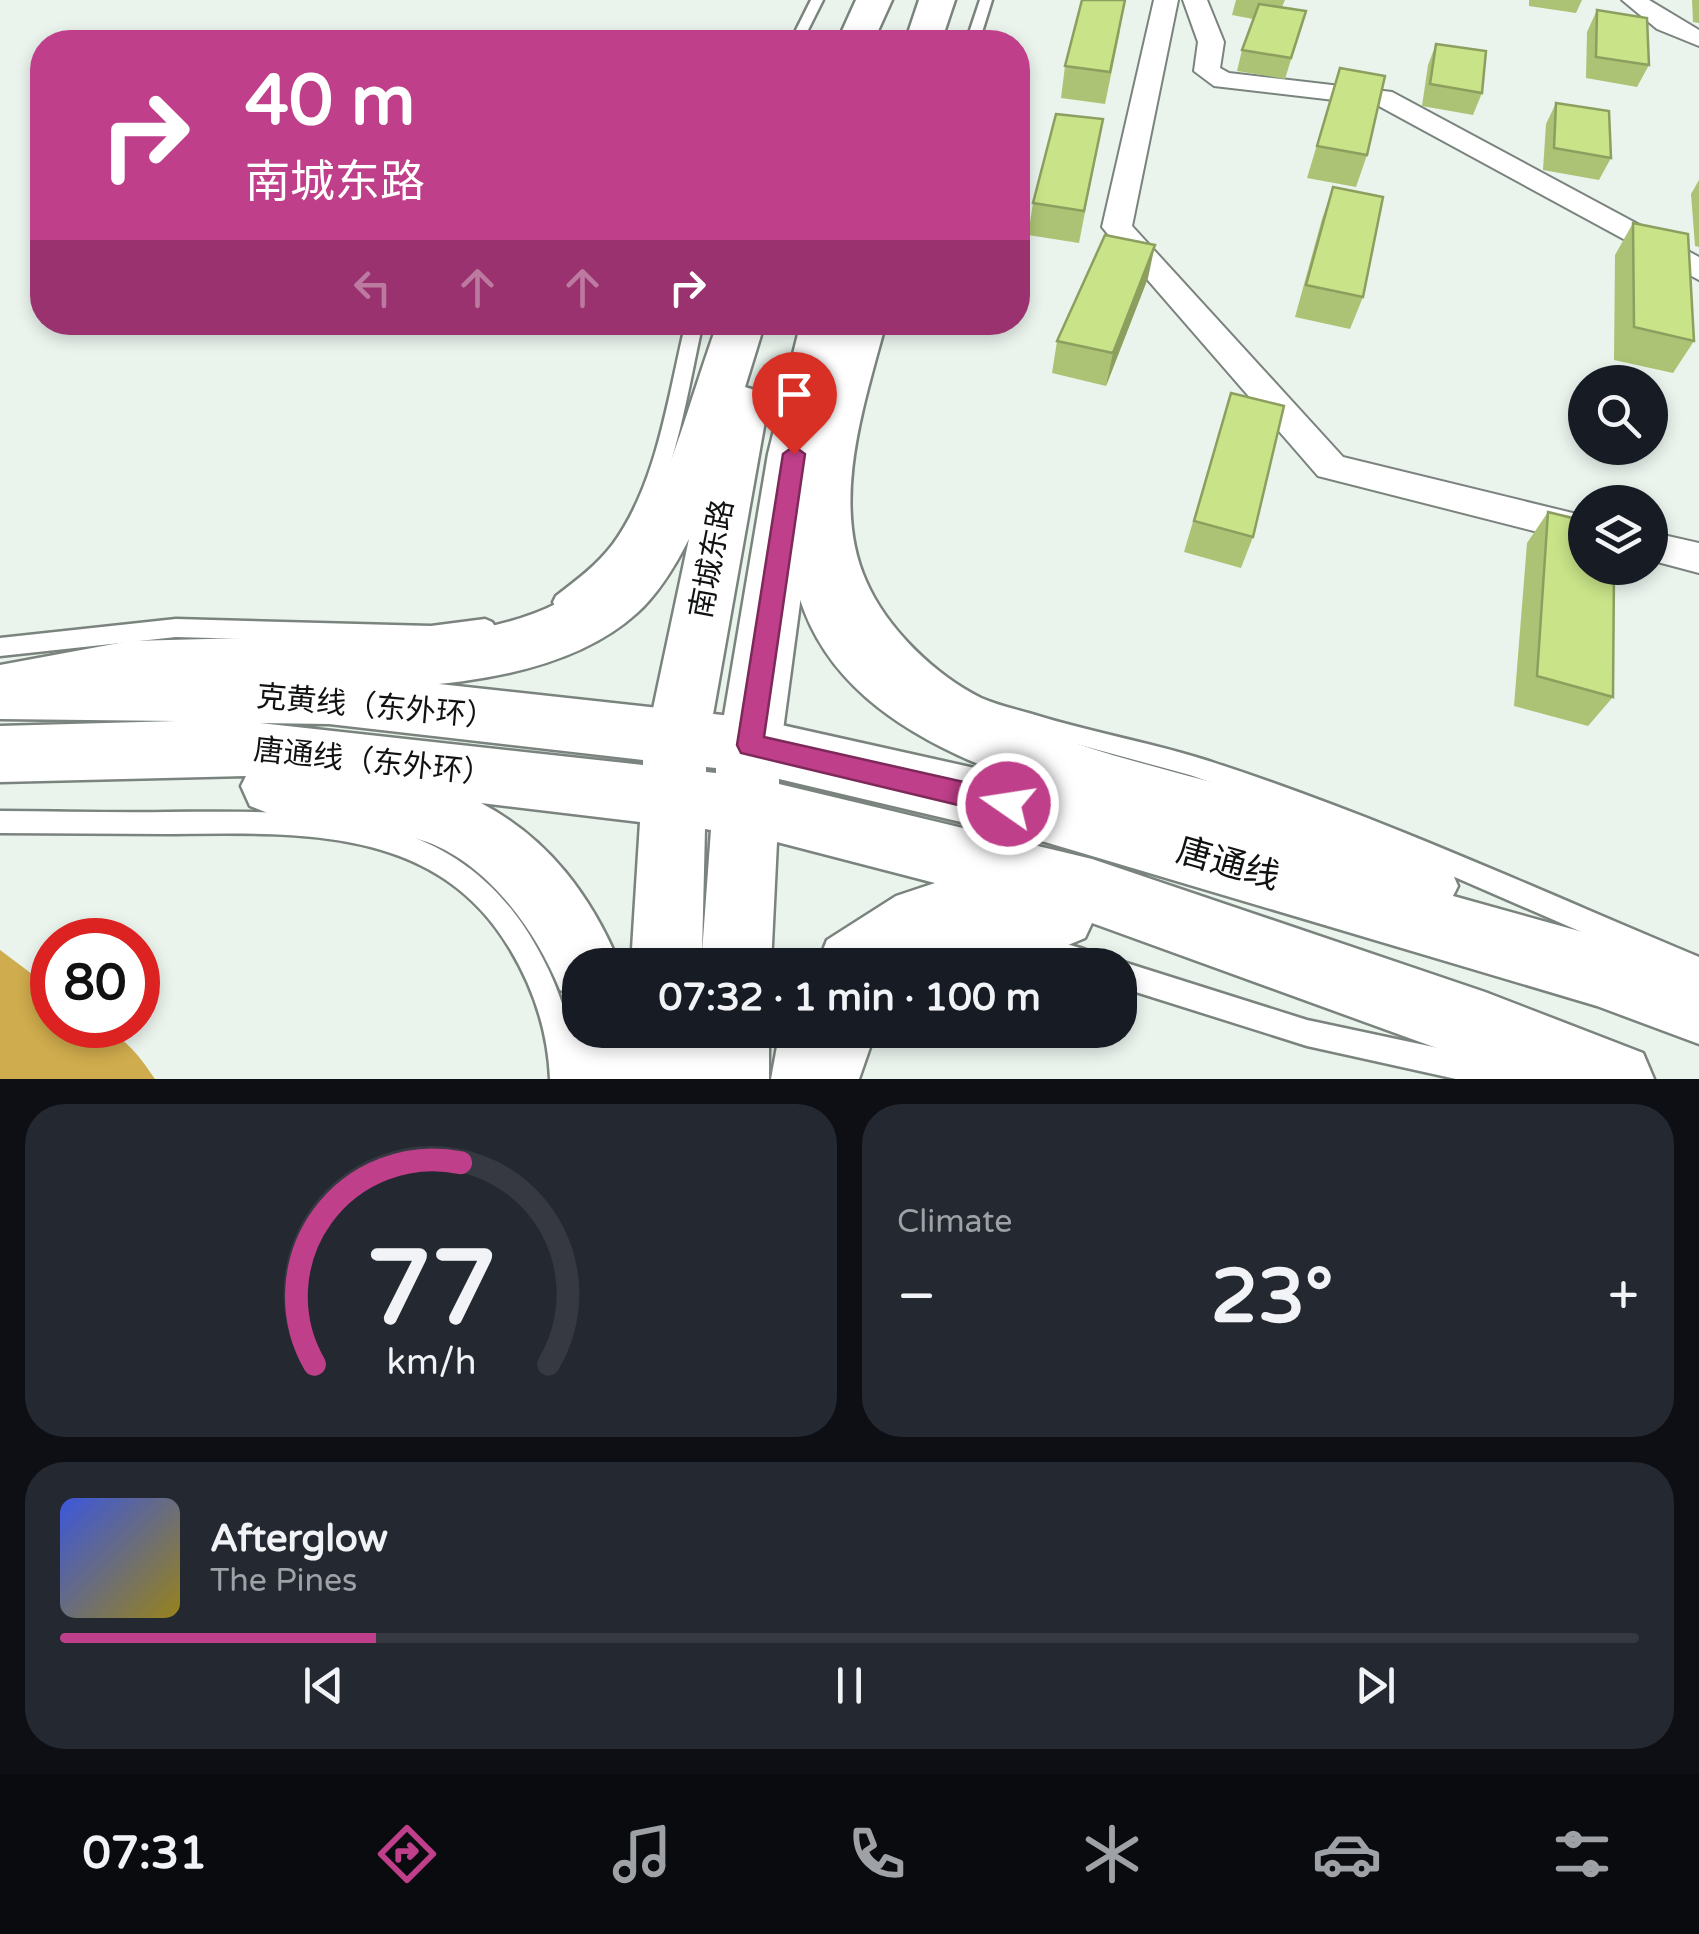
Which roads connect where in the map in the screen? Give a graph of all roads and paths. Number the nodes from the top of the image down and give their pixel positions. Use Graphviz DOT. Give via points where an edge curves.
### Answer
graph roads {
  1 [pos="817,0"];
  2 [pos="874,0"];
  3 [pos="937,0"];
  4 [pos="986,0"];
  5 [pos="1166,0"];
  6 [pos="1196,0"];
  7 [pos="1634,0"];
  8 [pos="802,30"];
  9 [pos="860,30"];
  10 [pos="927,30"];
  11 [pos="976,30"];
  12 [pos="1699,40"];
  13 [pos="1699,270"];
  14 [pos="692,335"];
  15 [pos="737,335"];
  16 [pos="758,335"];
  17 [pos="821,335"];
  18 [pos="849,335"];
  19 [pos="875,335"];
  20 [pos="1568,526"];
  21 [pos="1668,550"];
  22 [pos="1699,558"];
  23 [pos="0,646"];
  24 [pos="0,692"];
  25 [pos="0,754"];
  26 [pos="675,767"];
  27 [pos="747,775"];
  28 [pos="0,777"];
  29 [pos="0,822"];
  30 [pos="576,948"];
  31 [pos="667,948"];
  32 [pos="737,948"];
  33 [pos="878,948"];
  34 [pos="965,948"];
  35 [pos="1032,948"];
  36 [pos="1699,970"];
  37 [pos="1597,971"];
  38 [pos="1137,979"];
  39 [pos="1699,1008"];
  40 [pos="604,1048"];
  41 [pos="663,1048"];
  42 [pos="732,1048"];
  43 [pos="814,1048"];
  44 [pos="856,1048"];
  45 [pos="1501,1053"];
  46 [pos="564,1079"];
  47 [pos="608,1079"];
  48 [pos="662,1079"];
  49 [pos="732,1079"];
  50 [pos="808,1079"];
  51 [pos="845,1079"];
  52 [pos="1616,1079"];
  1 -- 8 [label="lane"];
  2 -- 9 [label="main road"];
  3 -- 10 [label="main road"];
  4 -- 11 [label="lane"];
  5 -- 20 [label="street" via="1117,226 1331,467"];
  6 -- 13 [label="street" via="1212,42 1208,71 1223,80 1384,98"];
  7 -- 12 [label="street"];
  14 -- 23 [label="lane" via="670,428 635,529 574,596 523,621 431,634 176,628"];
  15 -- 24 [label="main road" via="648,561 615,599 576,625 481,657 144,665"];
  16 -- 26 [label="main road, 南城东路"];
  17 -- 27 [label="main road, 南城东路" via="794,454"];
  18 -- 37 [label="main road" via="824,436 814,551 827,603 852,642 890,680 939,716 986,739 1271,829 1474,904"];
  19 -- 36 [label="lane" via="849,446 841,544 879,623 969,703 1314,807"];
  21 -- 22 [label="street"];
  24 -- 26 [label="main road, 克黄线（东外环）" via="329,698"];
  25 -- 26 [label="main road, 唐通线（东外环）" via="232,747"];
  26 -- 27 [label="main road, 唐通线（东外环）"];
  26 -- 31 [label="main road, 南城东路"];
  27 -- 32 [label="main road, 南城东路"];
  27 -- 37 [label="main road, 唐通线" via="1045,813"];
  27 -- 45 [label="main road" via="1092,891"];
  28 -- 30 [label="main road" via="262,784 380,801 443,818 503,854 550,901"];
  29 -- 46 [label="lane" via="288,821 409,849 467,879 506,917 539,976"];
  33 -- 45 [label="main road" via="920,920 1000,901 1212,960"];
  34 -- 35 [label="lane" via="979,942"];
  37 -- 39 [label="main road, 唐通线"];
  38 -- 45 [label="lane" via="1306,1033"];
  40 -- 47 [label="main road"];
  41 -- 48 [label="main road"];
  42 -- 49 [label="main road"];
  43 -- 50 [label="main road"];
  44 -- 51 [label="lane"];
  45 -- 52 [label="main road"];
}
